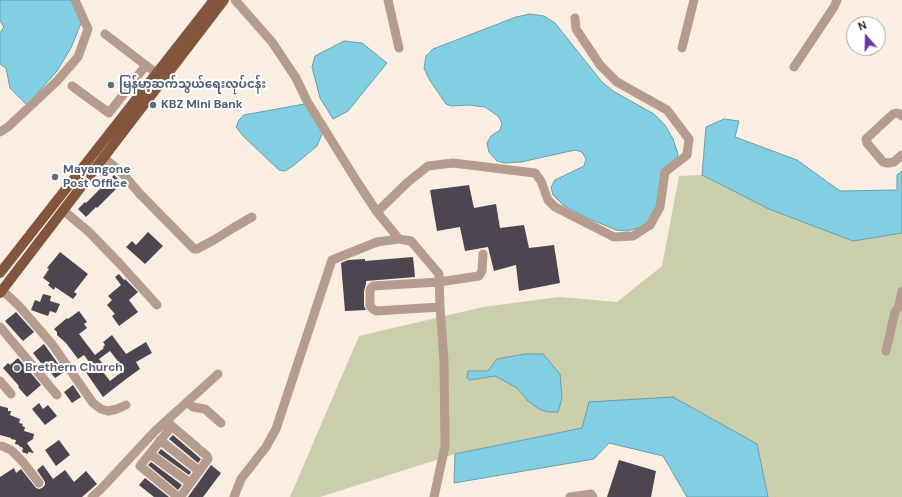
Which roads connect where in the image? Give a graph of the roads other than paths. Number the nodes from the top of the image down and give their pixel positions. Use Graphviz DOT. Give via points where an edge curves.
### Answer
graph roads {
  1 [pos="75,0"];
  2 [pos="235,0"];
  3 [pos="388,0"];
  4 [pos="694,0"];
  5 [pos="837,0"];
  6 [pos="219,1"];
  7 [pos="575,18"];
  8 [pos="105,34"];
  9 [pos="399,48"];
  10 [pos="682,48"];
  11 [pos="146,65"];
  12 [pos="794,68"];
  13 [pos="161,72"];
  14 [pos="72,86"];
  15 [pos="902,116"];
  16 [pos="0,132"];
  17 [pos="902,155"];
  18 [pos="97,161"];
  19 [pos="63,210"];
  20 [pos="377,212"];
  21 [pos="252,217"];
  22 [pos="30,236"];
  23 [pos="399,239"];
  24 [pos="39,242"];
  25 [pos="483,254"];
  26 [pos="0,273"];
  27 [pos="439,282"];
  28 [pos="1,291"];
  29 [pos="902,292"];
  30 [pos="157,305"];
  31 [pos="440,307"];
  32 [pos="1,330"];
  33 [pos="886,351"];
  34 [pos="218,374"];
  35 [pos="0,381"];
  36 [pos="11,394"];
  37 [pos="57,395"];
  38 [pos="187,402"];
  39 [pos="126,405"];
  40 [pos="169,423"];
  41 [pos="221,423"];
  42 [pos="160,440"];
  43 [pos="0,446"];
  44 [pos="150,454"];
  45 [pos="199,471"];
  46 [pos="39,483"];
  47 [pos="190,483"];
  48 [pos="92,497"];
  49 [pos="234,497"];
  50 [pos="434,497"];
  51 [pos="570,497"];
  52 [pos="594,497"];
  1 -- 16 [label="street" via="88,29 78,57 57,81"];
  2 -- 20 [label="street" via="272,42"];
  3 -- 9 [label="street"];
  4 -- 10 [label="street"];
  5 -- 12 [label="street"];
  6 -- 13 [label="main road"];
  7 -- 20 [label="street" via="576,29 600,65 618,82 667,110 689,139 687,155 665,172 660,208 650,225 633,236 614,237 555,207 548,200 535,173 453,164 428,166"];
  8 -- 11 [label="street"];
  11 -- 13 [label="street"];
  11 -- 14 [label="street" via="109,113"];
  13 -- 18 [label="main road"];
  13 -- 18 [label="main road"];
  15 -- 17 [label="street" via="893,114 866,139 883,162 894,162"];
  18 -- 19 [label="main road"];
  18 -- 21 [label="street" via="123,174 194,249"];
  18 -- 22 [label="main road"];
  19 -- 24 [label="main road"];
  19 -- 30 [label="street" via="115,258"];
  20 -- 23 [label="street"];
  22 -- 24 [label="main road"];
  22 -- 26 [label="main road"];
  23 -- 27 [label="street" via="411,241 439,274"];
  23 -- 49 [label="street" via="377,242 332,260 276,429 266,447 241,479"];
  24 -- 28 [label="main road"];
  25 -- 27 [label="street" via="482,272 479,276"];
  27 -- 31 [label="street"];
  27 -- 31 [label="street" via="373,286 370,291 370,306 376,311"];
  28 -- 39 [label="street" via="19,306 52,344 93,403 108,411"];
  29 -- 33 [label="street"];
  31 -- 50 [label="street" via="444,361 445,446"];
  32 -- 37 [label="street"];
  34 -- 38 [label="street"];
  35 -- 36 [label="street"];
  38 -- 40 [label="street"];
  38 -- 41 [label="street" via="193,407 205,408"];
  40 -- 42 [label="street"];
  40 -- 45 [label="street" via="207,456 208,459"];
  40 -- 48 [label="street" via="155,431"];
  42 -- 44 [label="street"];
  42 -- 45 [label="street"];
  43 -- 46 [label="street" via="11,450"];
  44 -- 47 [label="street"];
  44 -- 47 [label="street" via="140,466 178,497"];
  45 -- 47 [label="street"];
  51 -- 52 [label="street" via="591,494"];
}
